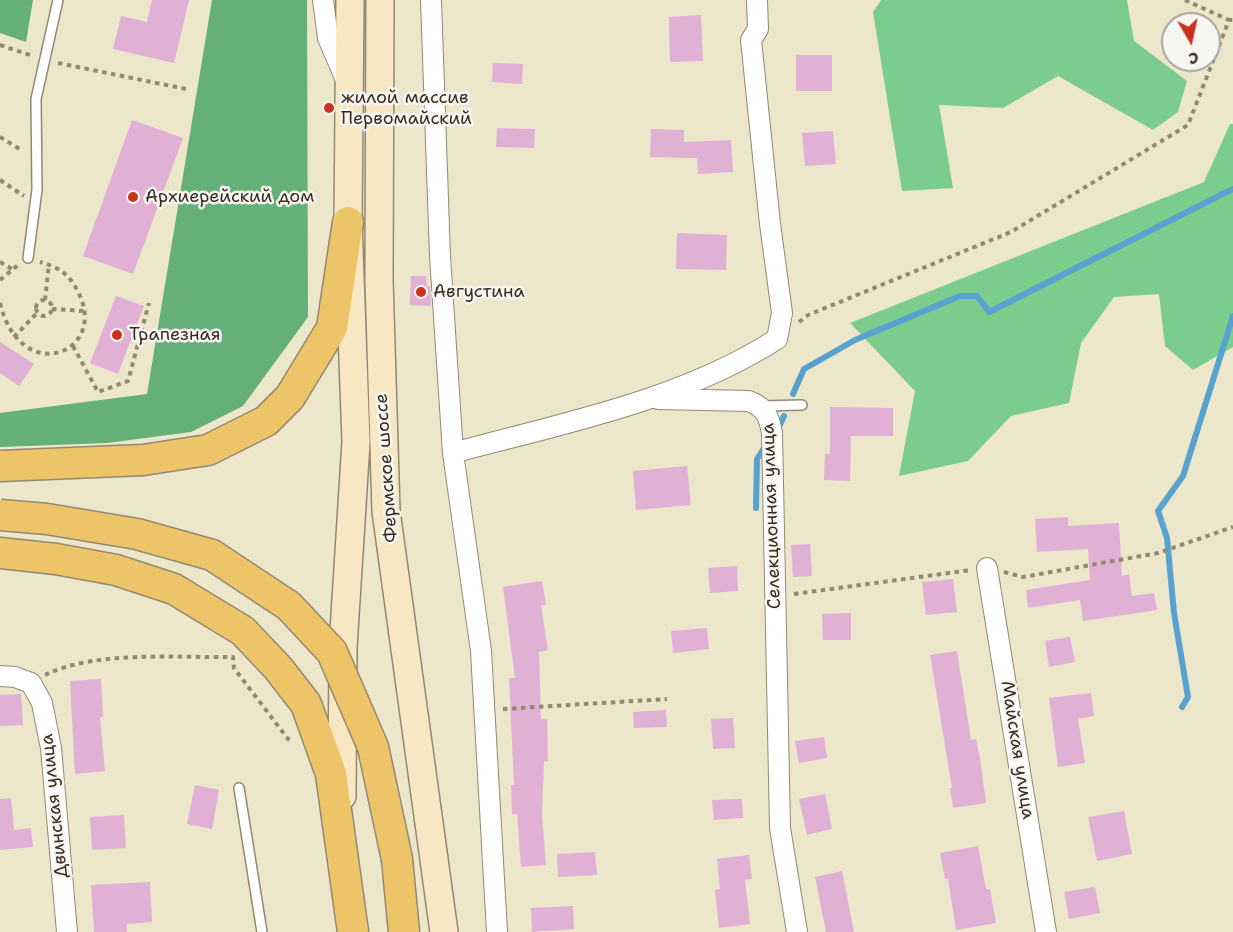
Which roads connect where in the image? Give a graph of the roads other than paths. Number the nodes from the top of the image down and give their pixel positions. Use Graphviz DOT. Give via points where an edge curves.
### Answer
graph roads {
  1 [pos="58,0"];
  2 [pos="324,0"];
  3 [pos="350,0"];
  4 [pos="380,0"];
  5 [pos="430,0"];
  6 [pos="757,0"];
  7 [pos="350,89"];
  8 [pos="348,222"];
  9 [pos="28,258"];
  10 [pos="652,399"];
  11 [pos="802,405"];
  12 [pos="762,406"];
  13 [pos="453,453"];
  14 [pos="0,466"];
  15 [pos="0,514"];
  16 [pos="0,553"];
  17 [pos="987,568"];
  18 [pos="0,676"];
  19 [pos="239,788"];
  20 [pos="342,847"];
  21 [pos="67,932"];
  22 [pos="262,932"];
  23 [pos="353,932"];
  24 [pos="404,932"];
  25 [pos="444,932"];
  26 [pos="497,932"];
  27 [pos="797,932"];
  28 [pos="1046,932"];
  1 -- 9 [label="lane" via="36,99 35,202"];
  2 -- 7 [label="street" via="328,38"];
  3 -- 7 [label="main road, Фермское шоссе"];
  4 -- 25 [label="main road, Фермское шоссе" via="379,280 386,511"];
  5 -- 13 [label="street"];
  6 -- 10 [label="street" via="758,29 751,40 782,313 777,339"];
  7 -- 8 [label="main road, Фермское шоссе"];
  8 -- 14 [label="main road" via="332,328 290,397 266,421 208,450 143,460"];
  8 -- 20 [label="main road, Фермское шоссе" via="356,442 343,647"];
  10 -- 12 [label="street, Селекционная улица" via="749,401"];
  10 -- 13 [label="street"];
  11 -- 12 [label="lane"];
  12 -- 27 [label="street, Селекционная улица" via="772,433 780,828"];
  13 -- 26 [label="street" via="481,651"];
  15 -- 24 [label="main road, bridge" via="137,534 212,555 289,606 332,652 373,747 398,859"];
  16 -- 20 [label="main road" via="116,570 174,589 243,631 306,704 331,774"];
  17 -- 28 [label="street, Майская улица"];
  18 -- 21 [label="street, Двинская улица" via="31,682 42,703 51,748"];
  19 -- 22 [label="lane"];
  20 -- 23 [label="main road"];
}
